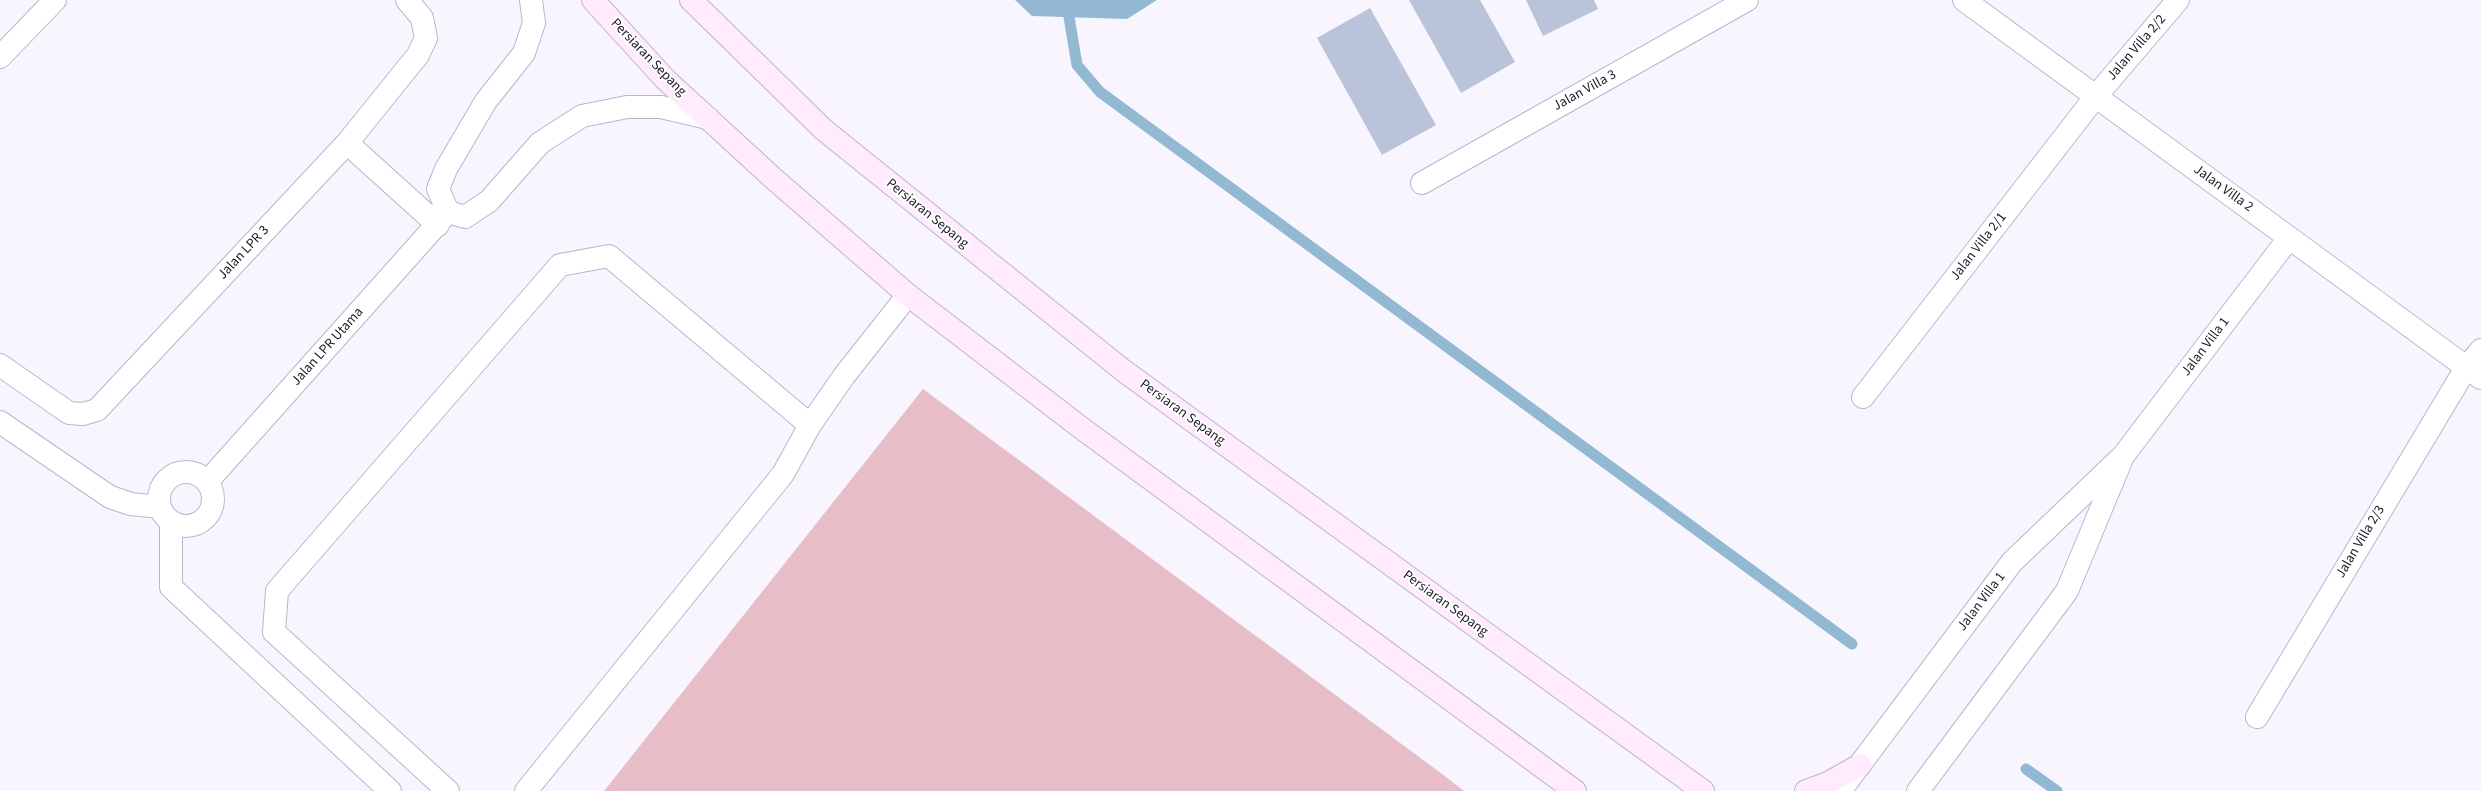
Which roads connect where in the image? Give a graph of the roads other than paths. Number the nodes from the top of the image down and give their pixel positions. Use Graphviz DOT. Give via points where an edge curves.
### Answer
graph roads {
  1 [pos="54,0"];
  2 [pos="407,0"];
  3 [pos="531,0"];
  4 [pos="593,0"];
  5 [pos="691,0"];
  6 [pos="1747,0"];
  7 [pos="1964,0"];
  8 [pos="2178,0"];
  9 [pos="0,57"];
  10 [pos="2096,96"];
  11 [pos="708,118"];
  12 [pos="347,143"];
  13 [pos="1422,183"];
  14 [pos="443,218"];
  15 [pos="2289,238"];
  16 [pos="908,295"];
  17 [pos="2481,350"];
  18 [pos="0,365"];
  19 [pos="2474,373"];
  20 [pos="1863,397"];
  21 [pos="0,422"];
  22 [pos="810,425"];
  23 [pos="2123,456"];
  24 [pos="207,482"];
  25 [pos="166,515"];
  26 [pos="2257,717"];
  27 [pos="1860,765"];
  28 [pos="390,791"];
  29 [pos="448,791"];
  30 [pos="526,791"];
  31 [pos="1575,791"];
  32 [pos="1703,791"];
  33 [pos="1806,791"];
  34 [pos="1840,791"];
  35 [pos="1918,791"];
  1 -- 9 [label="street"];
  2 -- 12 [label="street, Jalan LPR 3" via="422,18 426,38 418,55"];
  3 -- 14 [label="street" via="534,24 524,54 486,101 440,183 438,189"];
  4 -- 11 [label="street, Persiaran Sepang" via="665,78"];
  5 -- 32 [label="street, Persiaran Sepang" via="824,130 1124,371"];
  6 -- 13 [label="street, Jalan Villa 3"];
  7 -- 10 [label="street, Jalan Villa 2"];
  8 -- 10 [label="street, Jalan Villa 2/2"];
  10 -- 15 [label="street, Jalan Villa 2"];
  10 -- 20 [label="street, Jalan Villa 2/1"];
  11 -- 14 [label="street" via="661,107 627,107 582,116 540,143 488,202 465,217"];
  11 -- 16 [label="street, Persiaran Sepang"];
  12 -- 14 [label="street"];
  12 -- 18 [label="street, Jalan LPR 3" via="96,410 83,414 69,413"];
  14 -- 24 [label="street, Jalan LPR Utama"];
  15 -- 19 [label="street, Jalan Villa 2"];
  15 -- 23 [label="street, Jalan Villa 1"];
  16 -- 22 [label="street" via="844,376"];
  16 -- 31 [label="street, Persiaran Sepang" via="1080,427"];
  17 -- 19 [label="street, Jalan Villa 2/3"];
  19 -- 26 [label="street, Jalan Villa 2/3"];
  21 -- 25 [label="street" via="110,497"];
  22 -- 29 [label="street" via="609,256 560,265 277,591 274,632"];
  22 -- 30 [label="street" via="783,474"];
  23 -- 27 [label="street, Jalan Villa 1" via="2012,562"];
  23 -- 35 [label="street, Jalan Villa 1" via="2067,591"];
  24 -- 25 [label="street" via="214,497 209,514 196,524 188,526"];
  24 -- 25 [label="street" via="192,472 174,475 161,488 159,498"];
  25 -- 28 [label="street" via="171,586"];
  27 -- 33 [label="street" via="1828,783"];
  27 -- 34 [label="street, Jalan Villa 1"];
}
